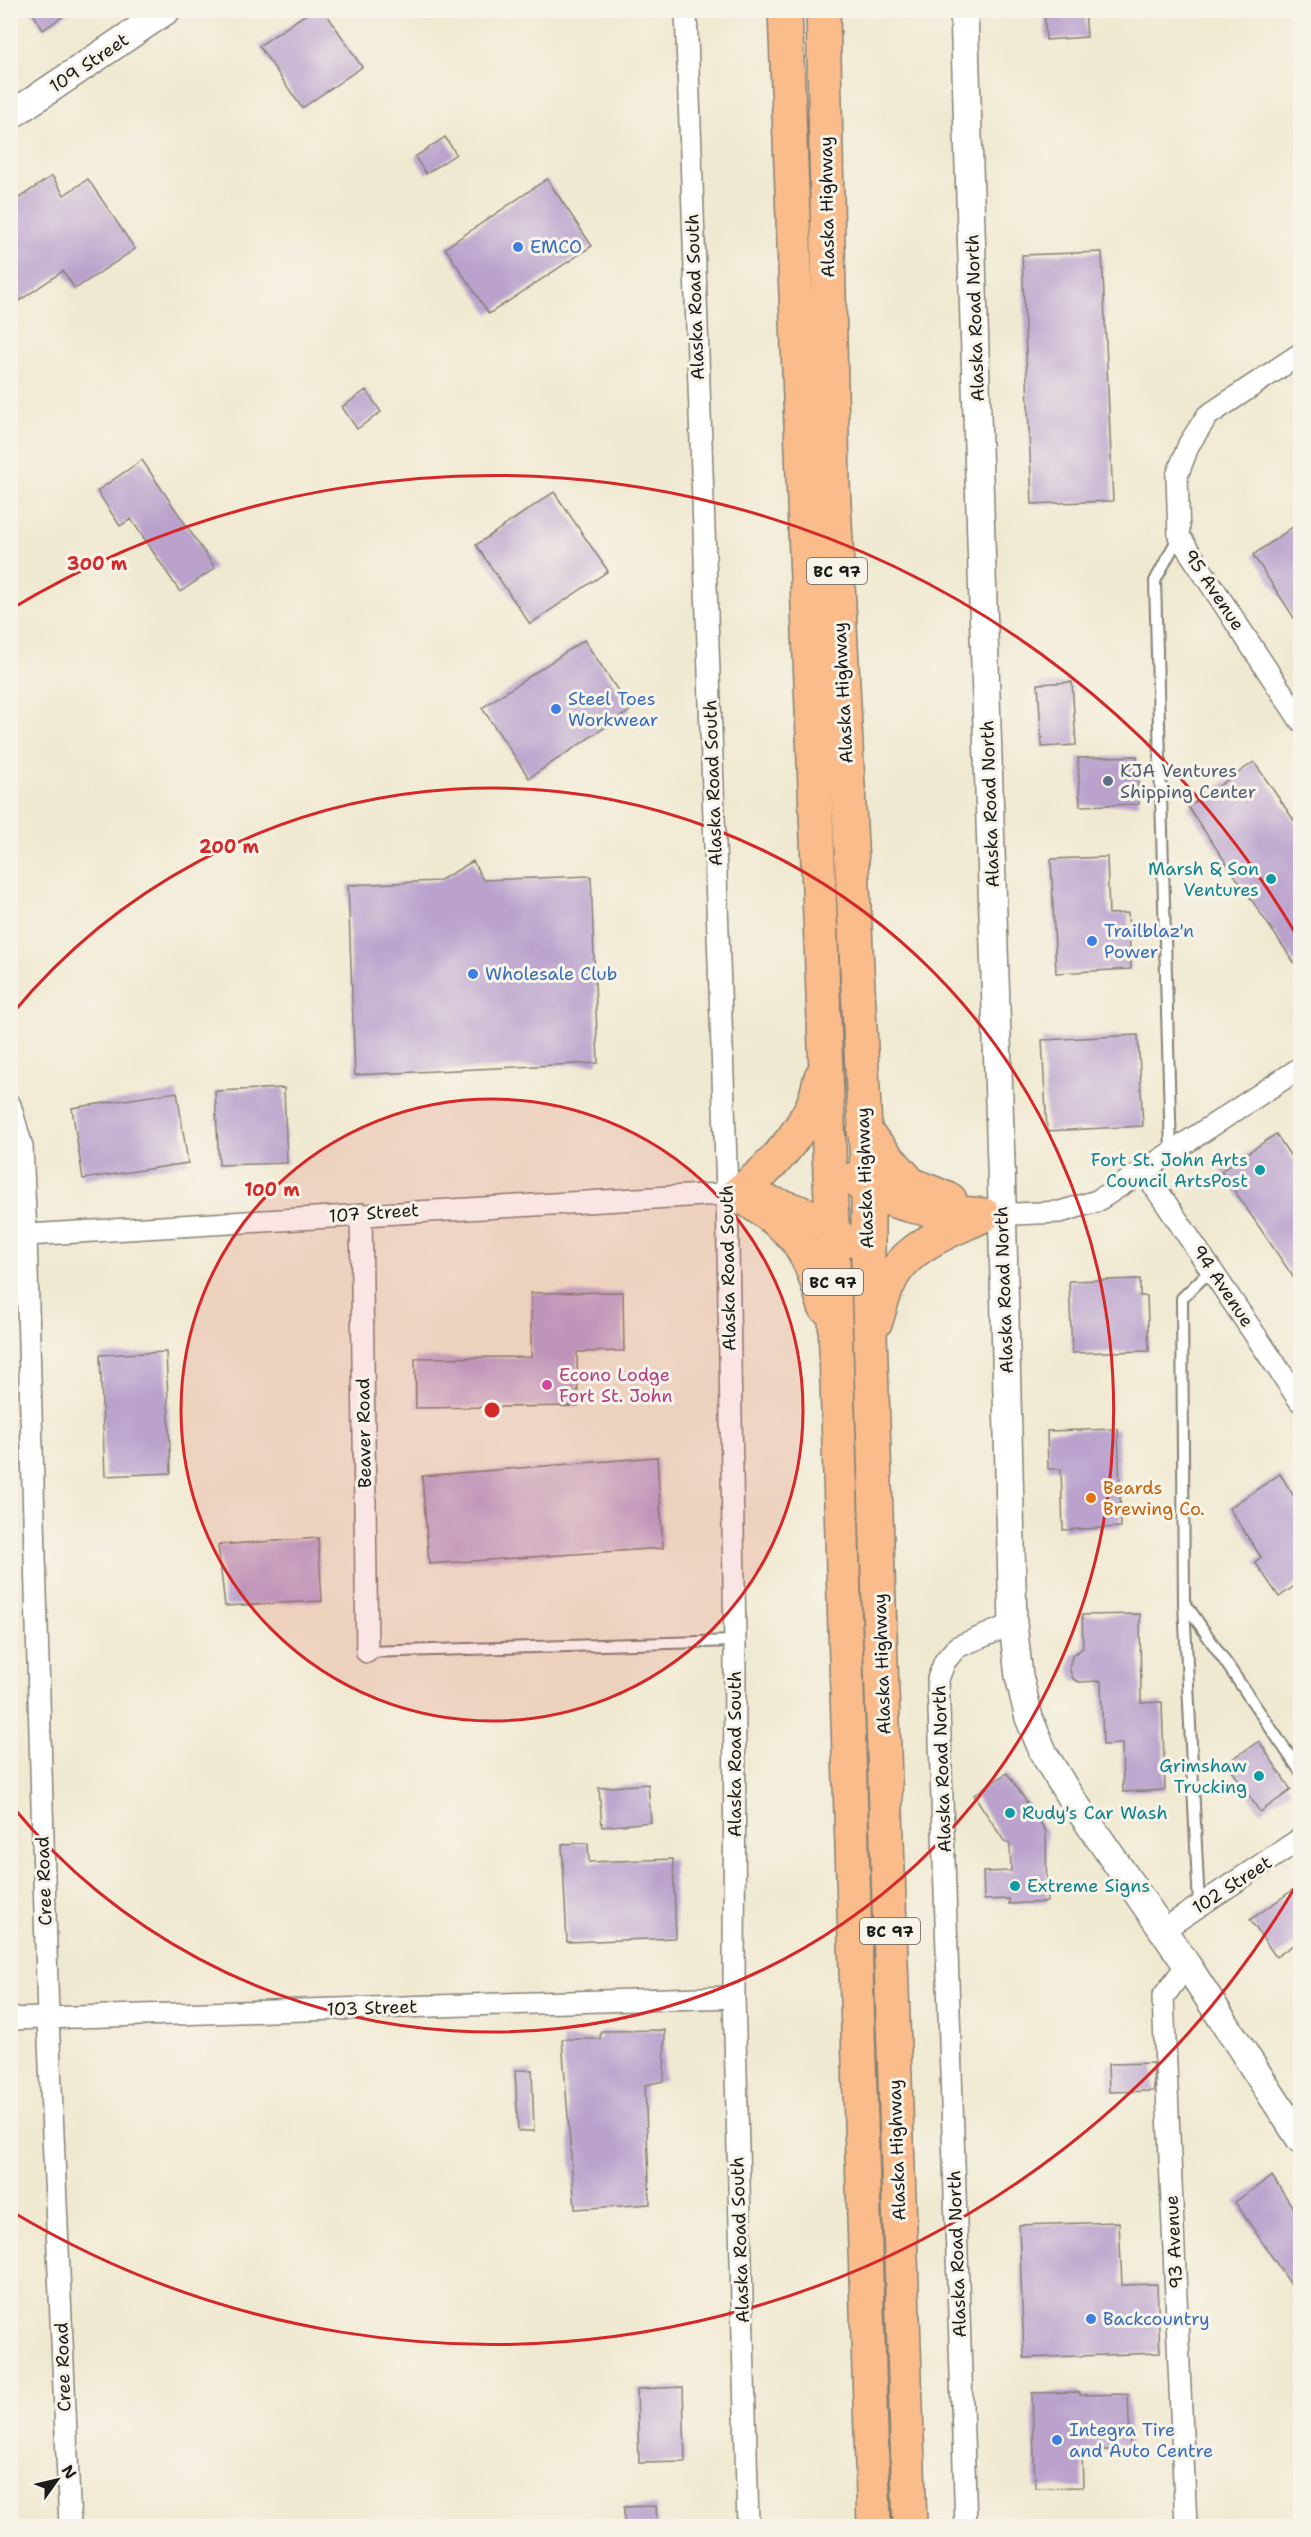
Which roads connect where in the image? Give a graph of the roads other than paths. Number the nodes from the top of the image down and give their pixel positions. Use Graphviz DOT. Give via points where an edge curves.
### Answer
graph roads {
  1 [pos="167,10"];
  2 [pos="687,10"];
  3 [pos="785,10"];
  4 [pos="823,10"];
  5 [pos="964,10"];
  6 [pos="10,116"];
  7 [pos="1300,354"];
  8 [pos="1179,537"];
  9 [pos="1300,720"];
  10 [pos="825,1060"];
  11 [pos="1300,1068"];
  12 [pos="10,1106"];
  13 [pos="864,1131"];
  14 [pos="1171,1154"];
  15 [pos="829,1160"];
  16 [pos="1144,1171"];
  17 [pos="868,1190"];
  18 [pos="733,1192"];
  19 [pos="361,1214"];
  20 [pos="993,1214"];
  21 [pos="832,1227"];
  22 [pos="18,1235"];
  23 [pos="1211,1270"];
  24 [pos="868,1274"];
  25 [pos="871,1335"];
  26 [pos="835,1337"];
  27 [pos="1300,1401"];
  28 [pos="1184,1603"];
  29 [pos="1013,1624"];
  30 [pos="735,1641"];
  31 [pos="367,1652"];
  32 [pos="1300,1771"];
  33 [pos="1300,1839"];
  34 [pos="1199,1906"];
  35 [pos="1162,1930"];
  36 [pos="1187,1965"];
  37 [pos="734,1997"];
  38 [pos="48,2018"];
  39 [pos="10,2019"];
  40 [pos="1300,2139"];
  41 [pos="70,2526"];
  42 [pos="748,2526"];
  43 [pos="874,2526"];
  44 [pos="910,2526"];
  45 [pos="966,2526"];
  46 [pos="1186,2526"];
  1 -- 6 [label="street, 109 Street"];
  2 -- 18 [label="street, Alaska Road South"];
  3 -- 10 [label="highway, Alaska Highway / BC 97"];
  4 -- 13 [label="highway, Alaska Highway / BC 97" via="833,483"];
  5 -- 20 [label="street, Alaska Road North"];
  7 -- 8 [label="street, 95 Avenue" via="1207,416 1189,444 1177,476"];
  8 -- 9 [label="street, 95 Avenue"];
  8 -- 14 [label="lane" via="1155,581"];
  10 -- 15 [label="highway, Alaska Highway / BC 97"];
  10 -- 18 [label="highway" via="812,1107 794,1136 759,1178"];
  11 -- 14 [label="street"];
  12 -- 22 [label="street, Cree Road" via="22,1147"];
  13 -- 17 [label="highway, Alaska Highway / BC 97"];
  13 -- 20 [label="highway" via="911,1184"];
  14 -- 16 [label="street"];
  15 -- 17 [label="highway"];
  15 -- 21 [label="highway, Alaska Highway / BC 97"];
  16 -- 20 [label="street" via="1082,1207 1060,1212"];
  16 -- 23 [label="street, 94 Avenue"];
  17 -- 20 [label="highway" via="921,1209"];
  17 -- 24 [label="highway, Alaska Highway / BC 97"];
  18 -- 19 [label="street, 107 Street"];
  18 -- 21 [label="highway" via="797,1210"];
  18 -- 26 [label="highway" via="799,1242 813,1269"];
  18 -- 30 [label="street, Alaska Road South"];
  19 -- 22 [label="street, 107 Street"];
  19 -- 31 [label="street, Beaver Road"];
  20 -- 25 [label="highway" via="926,1244 902,1262 887,1287"];
  20 -- 29 [label="street, Alaska Road North"];
  21 -- 24 [label="highway"];
  21 -- 26 [label="highway, Alaska Highway / BC 97"];
  22 -- 38 [label="street, Cree Road"];
  23 -- 27 [label="street, 94 Avenue"];
  23 -- 28 [label="lane" via="1182,1298"];
  24 -- 25 [label="highway, Alaska Highway / BC 97"];
  25 -- 44 [label="highway, Alaska Highway / BC 97"];
  26 -- 43 [label="highway, Alaska Highway / BC 97"];
  28 -- 32 [label="lane"];
  28 -- 34 [label="lane"];
  29 -- 35 [label="street" via="1029,1718 1044,1754"];
  29 -- 45 [label="street, Alaska Road North" via="957,1647 945,1661 938,1679"];
  30 -- 31 [label="lane"];
  30 -- 37 [label="street, Alaska Road South"];
  33 -- 34 [label="street, 102 Street"];
  34 -- 35 [label="street, 102 Street"];
  35 -- 36 [label="street"];
  36 -- 40 [label="street"];
  36 -- 46 [label="street, 93 Avenue" via="1163,1997"];
  37 -- 38 [label="street, 103 Street"];
  37 -- 42 [label="street, Alaska Road South"];
  38 -- 39 [label="street, 103 Street"];
  38 -- 41 [label="street, Cree Road"];
}
